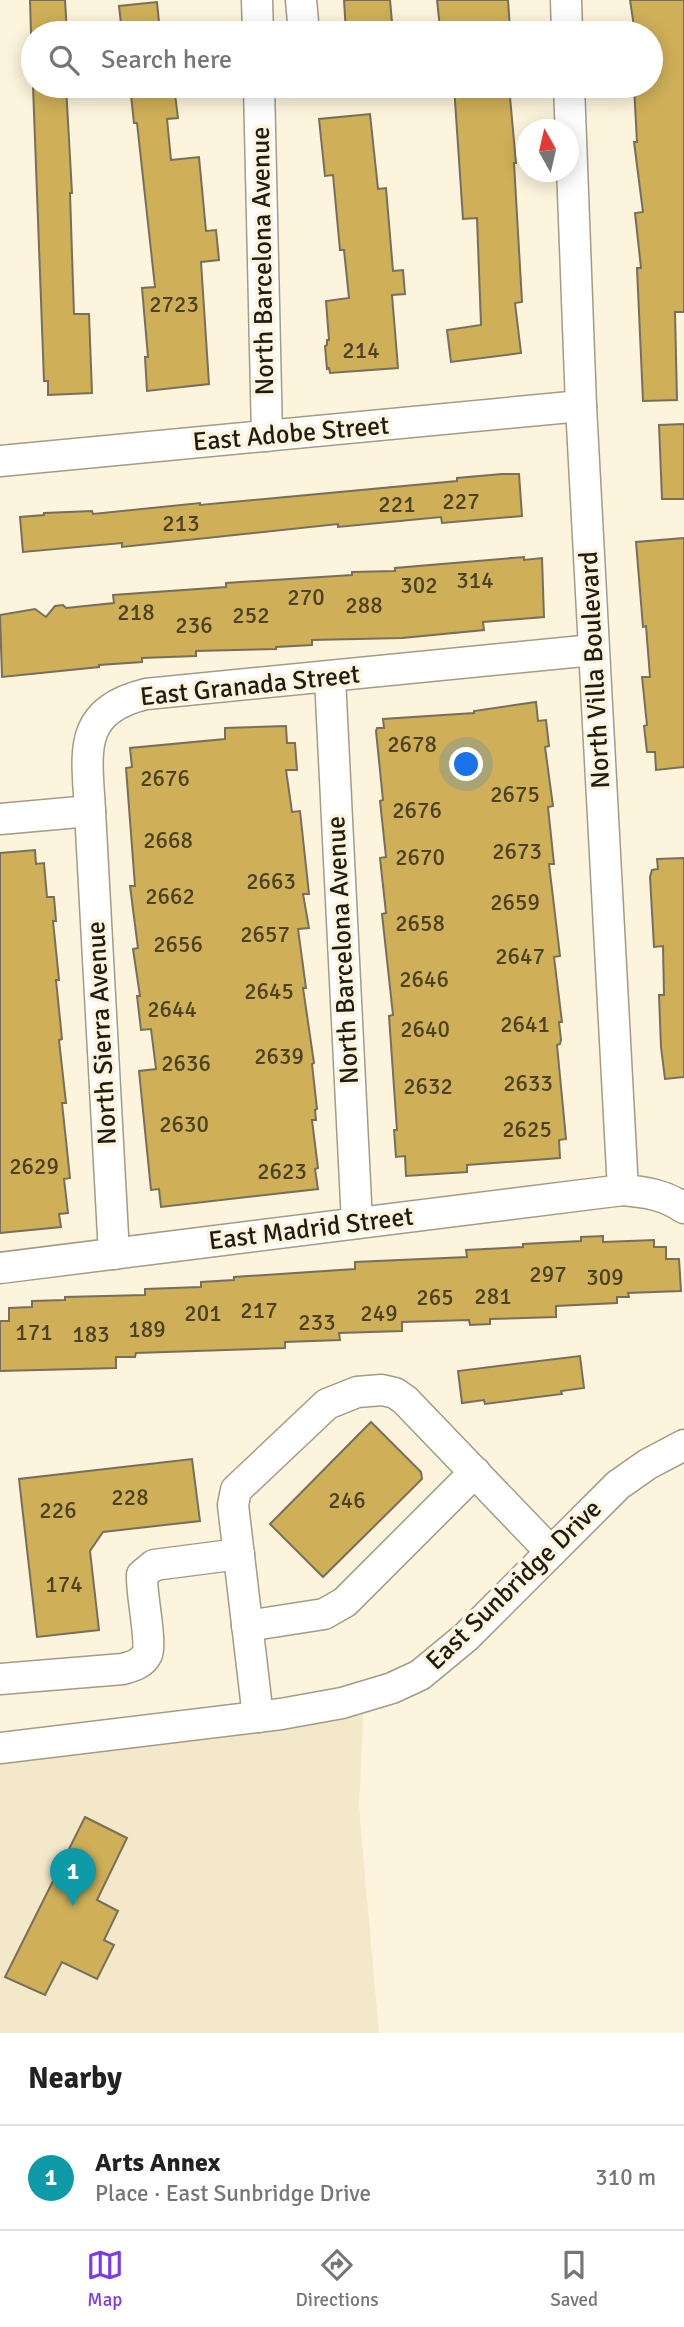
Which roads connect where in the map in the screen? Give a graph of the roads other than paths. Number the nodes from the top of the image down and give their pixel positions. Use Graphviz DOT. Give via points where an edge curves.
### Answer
graph roads {
  1 [pos="257,0"];
  2 [pos="302,0"];
  3 [pos="566,0"];
  4 [pos="258,21"];
  5 [pos="303,21"];
  6 [pos="567,21"];
  7 [pos="259,98"];
  8 [pos="569,98"];
  9 [pos="581,406"];
  10 [pos="267,436"];
  11 [pos="0,461"];
  12 [pos="593,650"];
  13 [pos="330,678"];
  14 [pos="90,811"];
  15 [pos="0,819"];
  16 [pos="623,1189"];
  17 [pos="684,1208"];
  18 [pos="357,1223"];
  19 [pos="114,1254"];
  20 [pos="0,1268"];
  21 [pos="684,1445"];
  22 [pos="475,1472"];
  23 [pos="551,1552"];
  24 [pos="239,1554"];
  25 [pos="247,1626"];
  26 [pos="0,1679"];
  27 [pos="258,1717"];
  28 [pos="0,1748"];
  1 -- 4 [label="street"];
  2 -- 5 [label="street"];
  3 -- 6 [label="street"];
  7 -- 10 [label="street, North Barcelona Avenue"];
  8 -- 9 [label="street, North Villa Boulevard"];
  9 -- 10 [label="street, East Adobe Street"];
  9 -- 12 [label="street, North Villa Boulevard"];
  10 -- 11 [label="street, East Adobe Street"];
  12 -- 13 [label="street, East Granada Street"];
  12 -- 16 [label="street, North Villa Boulevard"];
  13 -- 14 [label="street, East Granada Street" via="124,699 103,712 92,730 87,756"];
  13 -- 18 [label="street, North Barcelona Avenue"];
  14 -- 15 [label="street"];
  14 -- 19 [label="street, North Sierra Avenue"];
  16 -- 17 [label="street" via="652,1193"];
  16 -- 18 [label="street, East Madrid Street"];
  18 -- 19 [label="street, East Madrid Street"];
  19 -- 20 [label="street, East Madrid Street"];
  21 -- 23 [label="street, East Sunbridge Drive" via="618,1485"];
  22 -- 23 [label="street"];
  22 -- 24 [label="street" via="395,1393 382,1390 342,1397 327,1404 236,1490 233,1505"];
  22 -- 25 [label="street" via="345,1602 324,1614"];
  23 -- 27 [label="street, East Sunbridge Drive" via="466,1637 420,1675 342,1703"];
  24 -- 25 [label="street"];
  24 -- 26 [label="street" via="154,1565 142,1574 149,1643 138,1664"];
  25 -- 27 [label="street"];
  27 -- 28 [label="street, East Sunbridge Drive"];
}
